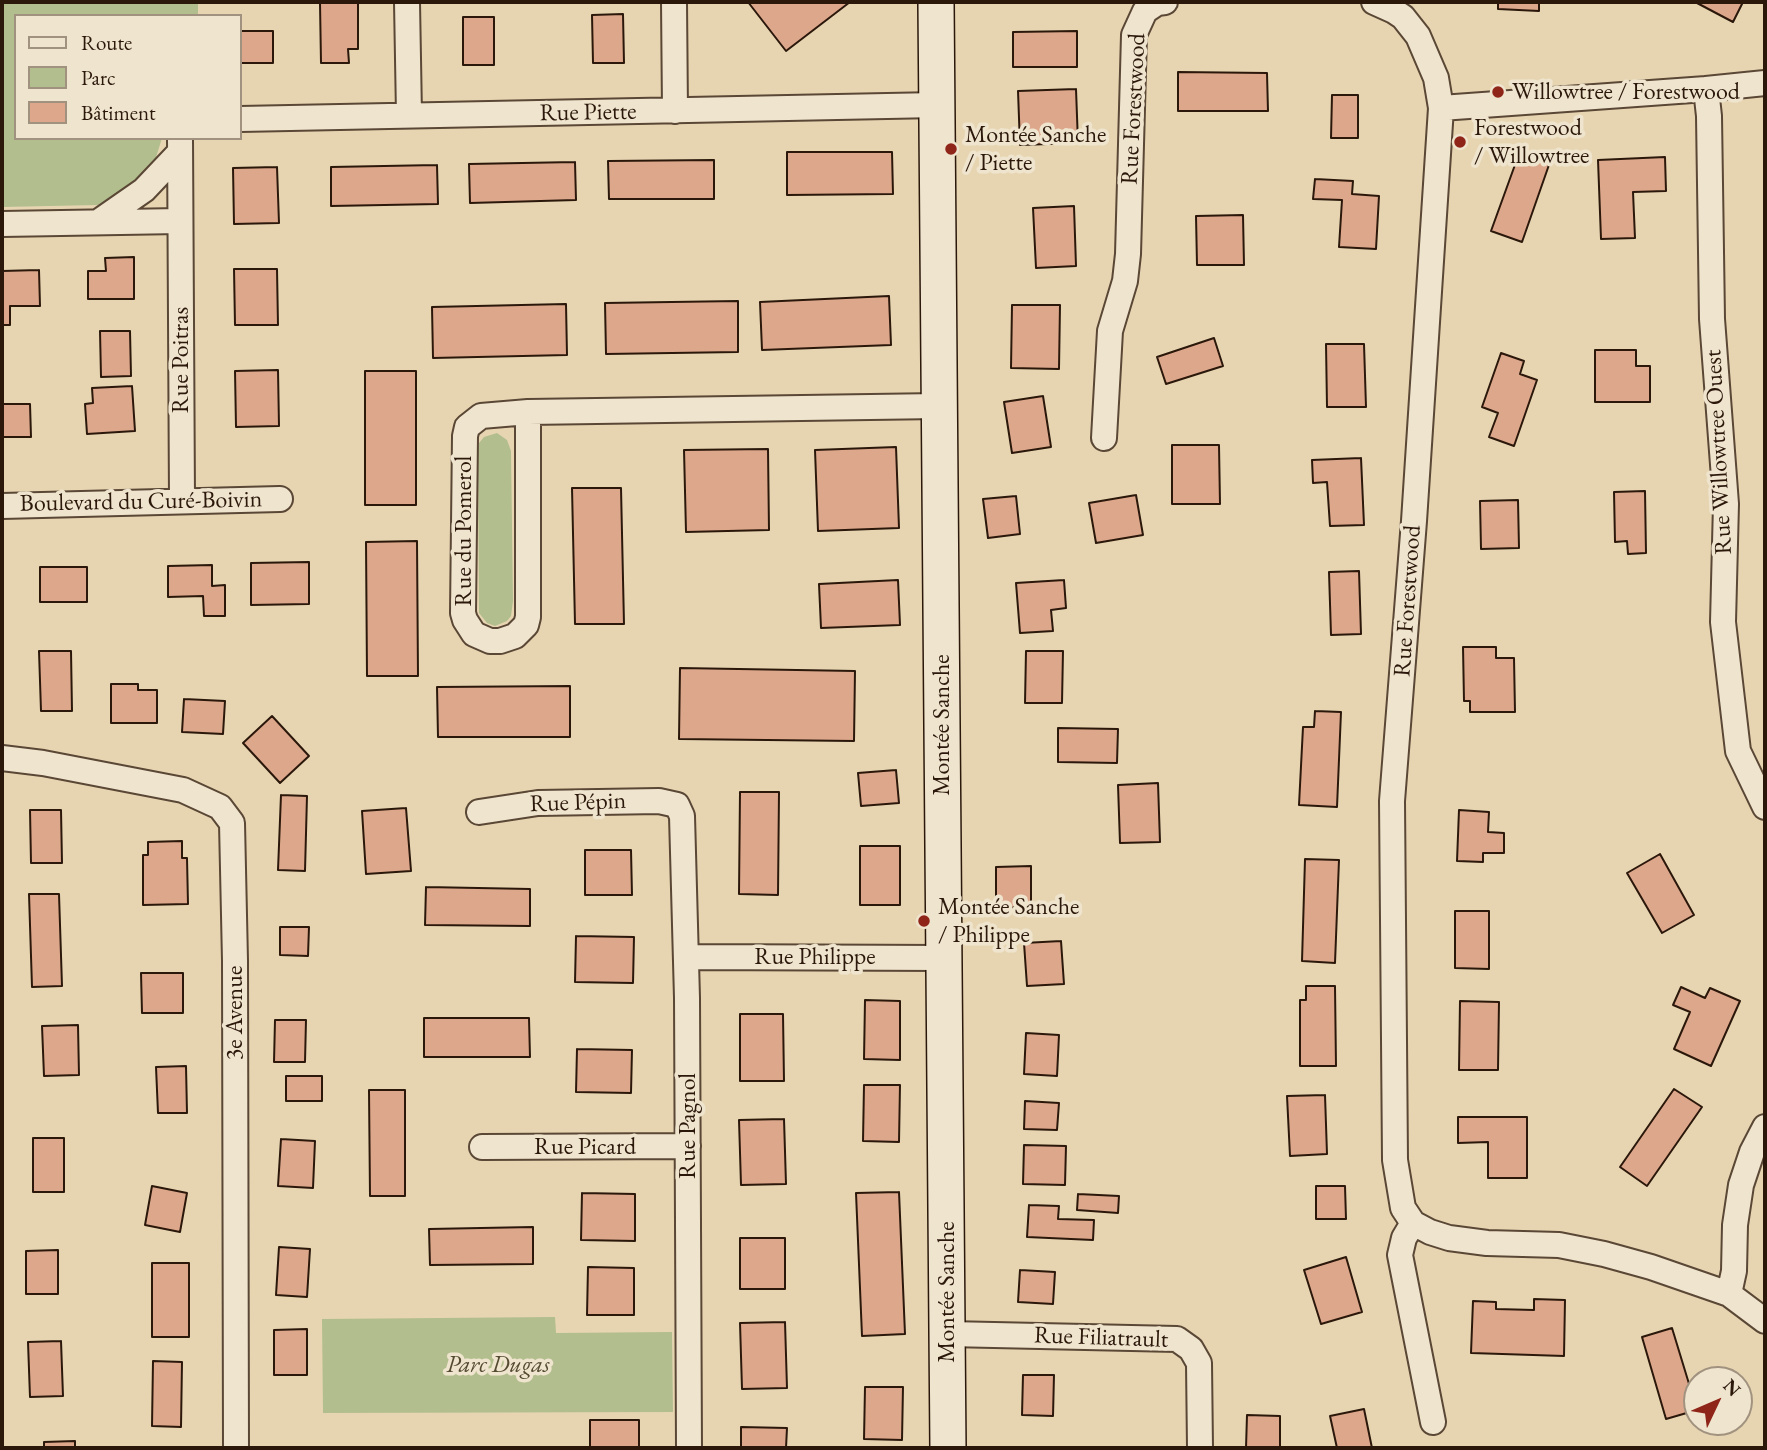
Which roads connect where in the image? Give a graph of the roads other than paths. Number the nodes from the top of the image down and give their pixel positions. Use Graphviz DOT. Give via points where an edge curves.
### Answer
graph roads {
  1 [pos="408,2"];
  2 [pos="674,2"];
  3 [pos="936,2"];
  4 [pos="1165,2"];
  5 [pos="1374,2"];
  6 [pos="1765,83"];
  7 [pos="1706,89"];
  8 [pos="937,105"];
  9 [pos="1441,108"];
  10 [pos="675,111"];
  11 [pos="409,115"];
  12 [pos="242,119"];
  13 [pos="180,145"];
  14 [pos="180,220"];
  15 [pos="97,222"];
  16 [pos="2,224"];
  17 [pos="939,406"];
  18 [pos="528,412"];
  19 [pos="1104,438"];
  20 [pos="280,499"];
  21 [pos="183,500"];
  22 [pos="2,506"];
  23 [pos="2,758"];
  24 [pos="677,804"];
  25 [pos="1765,807"];
  26 [pos="479,812"];
  27 [pos="686,957"];
  28 [pos="944,958"];
  29 [pos="1765,1127"];
  30 [pos="688,1146"];
  31 [pos="482,1147"];
  32 [pos="1413,1223"];
  33 [pos="1729,1294"];
  34 [pos="1765,1321"];
  35 [pos="948,1334"];
  36 [pos="1433,1422"];
  37 [pos="236,1448"];
  38 [pos="689,1448"];
  39 [pos="948,1448"];
  40 [pos="1200,1448"];
  1 -- 11 [label="street"];
  2 -- 10 [label="street"];
  3 -- 8 [label="street, Montée Sanche"];
  4 -- 19 [label="street, Rue Forestwood" via="1145,11 1134,35 1128,254 1110,331"];
  5 -- 9 [label="street, Rue Forestwood" via="1394,10 1412,26 1436,78"];
  6 -- 7 [label="street"];
  7 -- 9 [label="street"];
  7 -- 25 [label="street, Rue Willowtree Ouest" via="1712,319 1726,505 1723,622 1738,751"];
  8 -- 10 [label="street, Rue Piette"];
  8 -- 17 [label="street, Montée Sanche"];
  9 -- 32 [label="street, Rue Forestwood" via="1392,801 1395,1160 1403,1208"];
  10 -- 11 [label="street, Rue Piette"];
  11 -- 12 [label="street, Rue Piette"];
  13 -- 14 [label="street"];
  13 -- 15 [label="street" via="144,190"];
  14 -- 15 [label="street"];
  14 -- 21 [label="street, Rue Poitras"];
  15 -- 16 [label="street"];
  17 -- 18 [label="street, Rue du Pomerol"];
  17 -- 28 [label="street, Montée Sanche"];
  18 -- 18 [label="street, Rue du Pomerol" via="481,416 467,427 465,436 463,613 474,634 490,641 515,636 528,617"];
  20 -- 21 [label="street, Boulevard du Curé-Boivin"];
  21 -- 22 [label="street, Boulevard du Curé-Boivin"];
  23 -- 37 [label="street, 3e Avenue" via="183,790 220,807 232,822"];
  24 -- 26 [label="street, Rue Pépin" via="598,800"];
  24 -- 27 [label="street, Rue Pagnol" via="684,824"];
  27 -- 28 [label="street, Rue Philippe"];
  27 -- 30 [label="street, Rue Pagnol"];
  28 -- 35 [label="street, Montée Sanche"];
  29 -- 33 [label="street" via="1741,1185"];
  30 -- 31 [label="street, Rue Picard"];
  30 -- 38 [label="street, Rue Pagnol"];
  32 -- 33 [label="street" via="1449,1238 1559,1245 1604,1254"];
  32 -- 36 [label="street" via="1400,1255"];
  33 -- 34 [label="street"];
  35 -- 39 [label="street, Montée Sanche"];
  35 -- 40 [label="street, Rue Filiatrault" via="1177,1339 1191,1349 1199,1363"];
}
